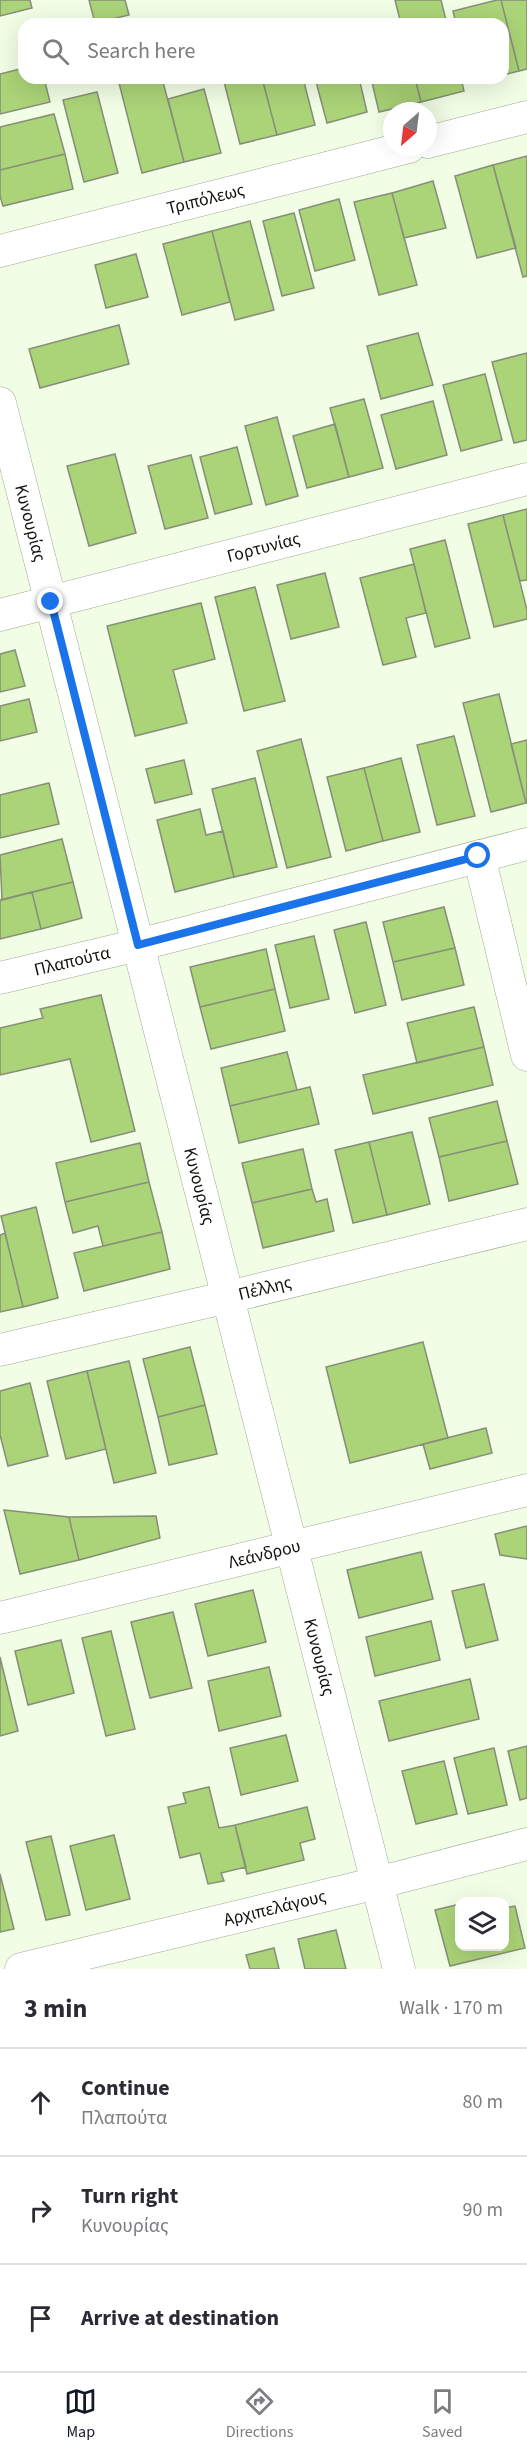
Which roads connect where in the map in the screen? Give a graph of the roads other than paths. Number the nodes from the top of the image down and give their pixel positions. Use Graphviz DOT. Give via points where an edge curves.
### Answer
graph roads {
  1 [pos="527,117"];
  2 [pos="437,140"];
  3 [pos="383,154"];
  4 [pos="0,251"];
  5 [pos="0,403"];
  6 [pos="527,479"];
  7 [pos="51,602"];
  8 [pos="0,615"];
  9 [pos="527,844"];
  10 [pos="478,856"];
  11 [pos="138,945"];
  12 [pos="0,978"];
  13 [pos="527,1056"];
  14 [pos="527,1224"];
  15 [pos="228,1297"];
  16 [pos="0,1350"];
  17 [pos="527,1491"];
  18 [pos="292,1548"];
  19 [pos="0,1618"];
  20 [pos="527,1844"];
  21 [pos="377,1883"];
  22 [pos="21,1969"];
  23 [pos="399,1969"];
  1 -- 2 [label="street"];
  3 -- 4 [label="street, Τριπόλεως"];
  5 -- 7 [label="street, Κυνουρίας"];
  6 -- 7 [label="street, Γορτυνίας"];
  7 -- 8 [label="street, Γορτυνίας"];
  7 -- 11 [label="street, Κυνουρίας"];
  9 -- 10 [label="street, Πλαπούτα"];
  10 -- 11 [label="street, Πλαπούτα"];
  10 -- 13 [label="street"];
  11 -- 12 [label="street, Πλαπούτα"];
  11 -- 15 [label="street, Κυνουρίας"];
  14 -- 15 [label="street, Πέλλης"];
  15 -- 16 [label="street, Πέλλης"];
  15 -- 18 [label="street, Κυνουρίας"];
  17 -- 18 [label="street, Λεάνδρου"];
  18 -- 19 [label="street, Λεάνδρου"];
  18 -- 21 [label="street, Κυνουρίας"];
  20 -- 21 [label="street, Αρχιπελάγους"];
  21 -- 22 [label="street, Αρχιπελάγους"];
  21 -- 23 [label="street, Κυνουρίας"];
}
